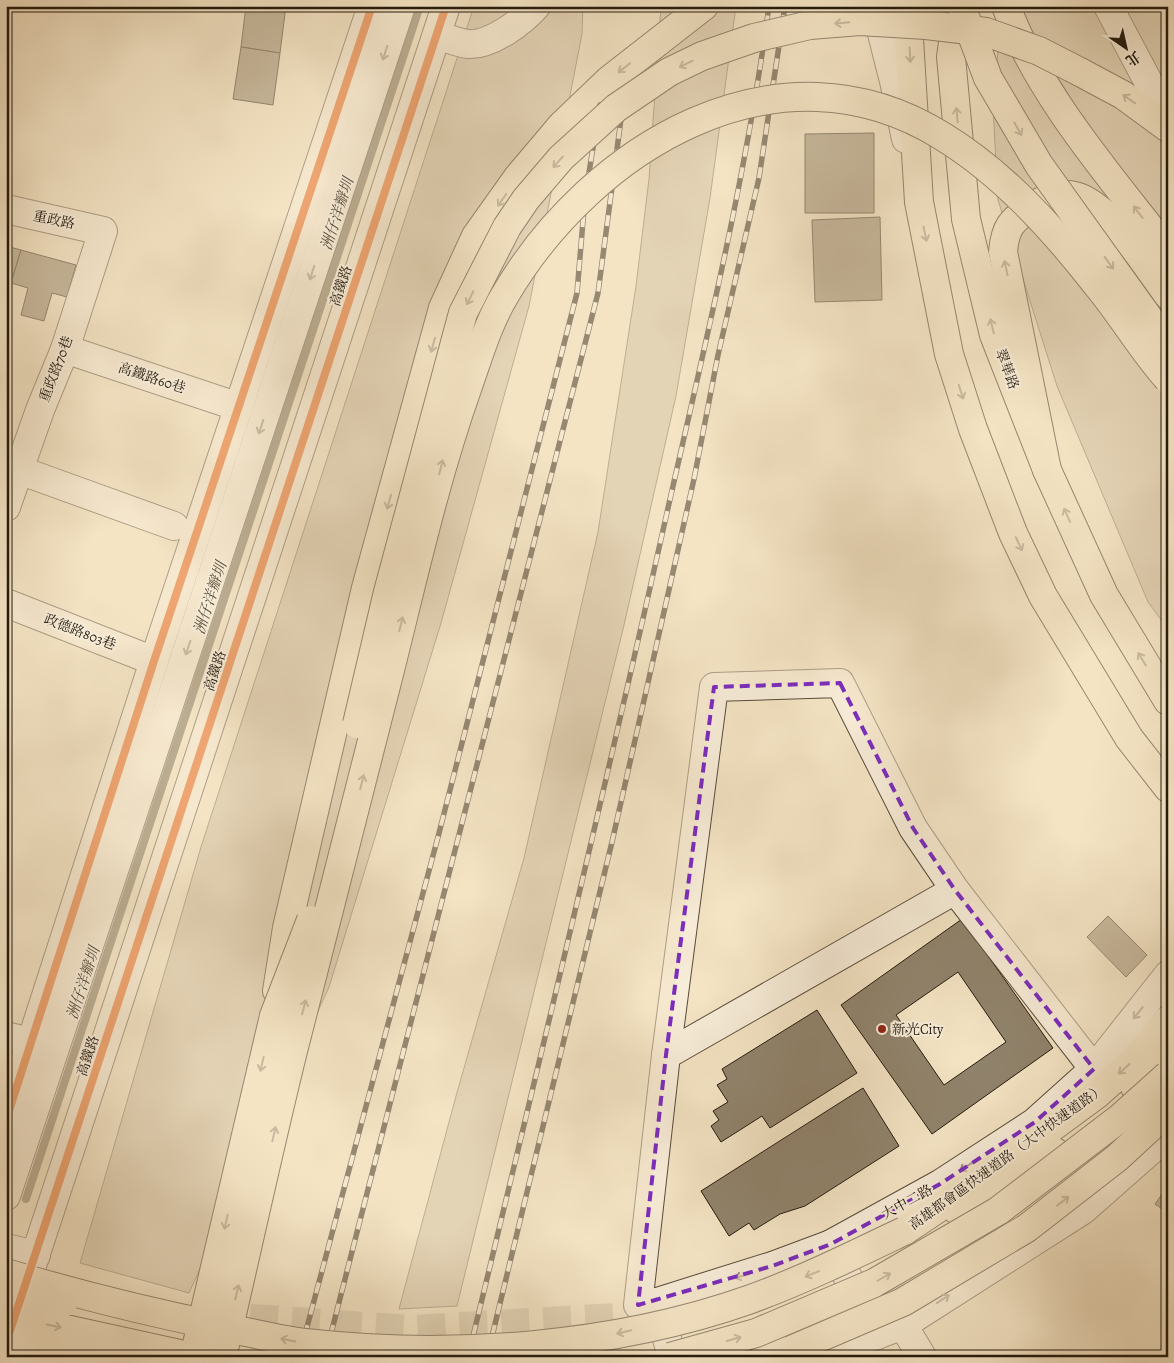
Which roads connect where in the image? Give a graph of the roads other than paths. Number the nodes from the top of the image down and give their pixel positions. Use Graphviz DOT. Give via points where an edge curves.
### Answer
graph roads {
  1 [pos="372,6"];
  2 [pos="401,6"];
  3 [pos="446,6"];
  4 [pos="536,6"];
  5 [pos="704,6"];
  6 [pos="875,6"];
  7 [pos="907,6"];
  8 [pos="960,6"];
  9 [pos="1006,6"];
  10 [pos="1108,6"];
  11 [pos="437,35"];
  12 [pos="1168,119"];
  13 [pos="1168,128"];
  14 [pos="919,202"];
  15 [pos="6,209"];
  16 [pos="103,230"];
  17 [pos="1168,251"];
  18 [pos="1168,295"];
  19 [pos="1168,345"];
  20 [pos="65,349"];
  21 [pos="1168,379"];
  22 [pos="238,407"];
  23 [pos="19,470"];
  24 [pos="1047,470"];
  25 [pos="6,507"];
  26 [pos="174,526"];
  27 [pos="6,603"];
  28 [pos="154,661"];
  29 [pos="1168,700"];
  30 [pos="1168,788"];
  31 [pos="955,890"];
  32 [pos="1168,975"];
  33 [pos="274,1016"];
  34 [pos="1168,1020"];
  35 [pos="18,1039"];
  36 [pos="666,1055"];
  37 [pos="1168,1059"];
  38 [pos="1094,1069"];
  39 [pos="1168,1075"];
  40 [pos="1168,1112"];
  41 [pos="6,1120"];
  42 [pos="1168,1135"];
  43 [pos="6,1196"];
  44 [pos="904,1231"];
  45 [pos="831,1244"];
  46 [pos="6,1248"];
  47 [pos="36,1255"];
  48 [pos="6,1273"];
  49 [pos="6,1297"];
  50 [pos="648,1304"];
  51 [pos="139,1310"];
  52 [pos="6,1316"];
  53 [pos="902,1325"];
  54 [pos="878,1335"];
  55 [pos="6,1338"];
  56 [pos="6,1344"];
  57 [pos="790,1354"];
  58 [pos="94,1357"];
  59 [pos="194,1357"];
  60 [pos="222,1357"];
  61 [pos="671,1357"];
  62 [pos="764,1357"];
  63 [pos="922,1357"];
  1 -- 22 [label="street"];
  2 -- 43 [label="street, one-way"];
  3 -- 11 [label="street, 高鐵路"];
  4 -- 11 [label="street" via="507,30 477,44"];
  5 -- 33 [label="main road, one-way, bridge" via="609,80 562,125 518,177 476,236 443,308 366,588 287,928"];
  6 -- 14 [label="street"];
  7 -- 14 [label="main road, one-way"];
  8 -- 19 [label="main road, one-way, bridge" via="988,78 1039,165"];
  24 -- 8 [label="main road, 翠華路, one-way" via="994,335 966,219 951,57"];
  17 -- 9 [label="main road, one-way" via="1086,145 1043,80 1015,32"];
  10 -- 12 [label="street"];
  11 -- 47 [label="street, 高鐵路"];
  13 -- 33 [label="main road, one-way, bridge" via="1106,86 1039,51 986,32 860,22 810,26 754,38 702,56 669,72 616,108 561,158 507,226 463,313 388,592 309,927"];
  14 -- 30 [label="main road, one-way" via="949,354 1013,533 1043,596 1087,672 1129,738"];
  15 -- 16 [label="street, 重政路"];
  16 -- 20 [label="street, 重政路70巷"];
  24 -- 18 [label="main road, one-way" via="1003,252 1004,234 1014,220 1045,199 1062,194 1075,196 1104,214"];
  20 -- 22 [label="street, 高鐵路60巷"];
  20 -- 23 [label="street, 重政路70巷"];
  60 -- 21 [label="main road, one-way, bridge" via="292,1054 444,454 502,299 559,218 610,171 656,140 695,120 736,106 774,99 813,96 856,101 896,112 940,134 996,176 1050,229 1098,285"];
  22 -- 28 [label="street"];
  23 -- 25 [label="street, 重政路70巷"];
  23 -- 26 [label="street"];
  29 -- 24 [label="main road, 翠華路, one-way" via="1104,595"];
  27 -- 28 [label="street, 政德路803巷"];
  28 -- 35 [label="street"];
  31 -- 36 [label="street"];
  31 -- 36 [label="street" via="914,828 840,683 714,687"];
  31 -- 38 [label="street"];
  32 -- 38 [label="street, 大中二路, one-way"];
  33 -- 59 [label="main road, one-way, bridge"];
  34 -- 44 [label="main road, 高雄都會區快速道路（大中快速道路）, one-way" via="1134,1061 1096,1095 986,1176"];
  35 -- 41 [label="street"];
  36 -- 50 [label="street"];
  37 -- 44 [label="main road" via="1074,1139 995,1194"];
  38 -- 45 [label="street, 大中二路, one-way" via="1035,1122 940,1184"];
  61 -- 39 [label="main road, one-way, bridge" via="756,1333 874,1283 998,1211 1120,1118"];
  57 -- 40 [label="main road, one-way, bridge" via="903,1302 1027,1228 1118,1158"];
  53 -- 42 [label="street, one-way" via="1083,1210"];
  44 -- 51 [label="main road, 高雄都會區快速道路（大中快速道路）, one-way, bridge" via="750,1299 617,1333 511,1348 409,1351 303,1343"];
  45 -- 50 [label="street, 大中二路, one-way" via="772,1266"];
  45 -- 54 [label="street"];
  46 -- 47 [label="street"];
  47 -- 56 [label="street, 高鐵路"];
  48 -- 51 [label="main road, 高雄都會區快速道路（大中快速道路）, bridge"];
  49 -- 51 [label="main road, bridge"];
  50 -- 61 [label="street"];
  52 -- 59 [label="main road, one-way, bridge"];
  53 -- 54 [label="street"];
  53 -- 63 [label="street"];
  54 -- 57 [label="street"];
  55 -- 58 [label="main road, bridge"];
  57 -- 62 [label="main road"];
}
